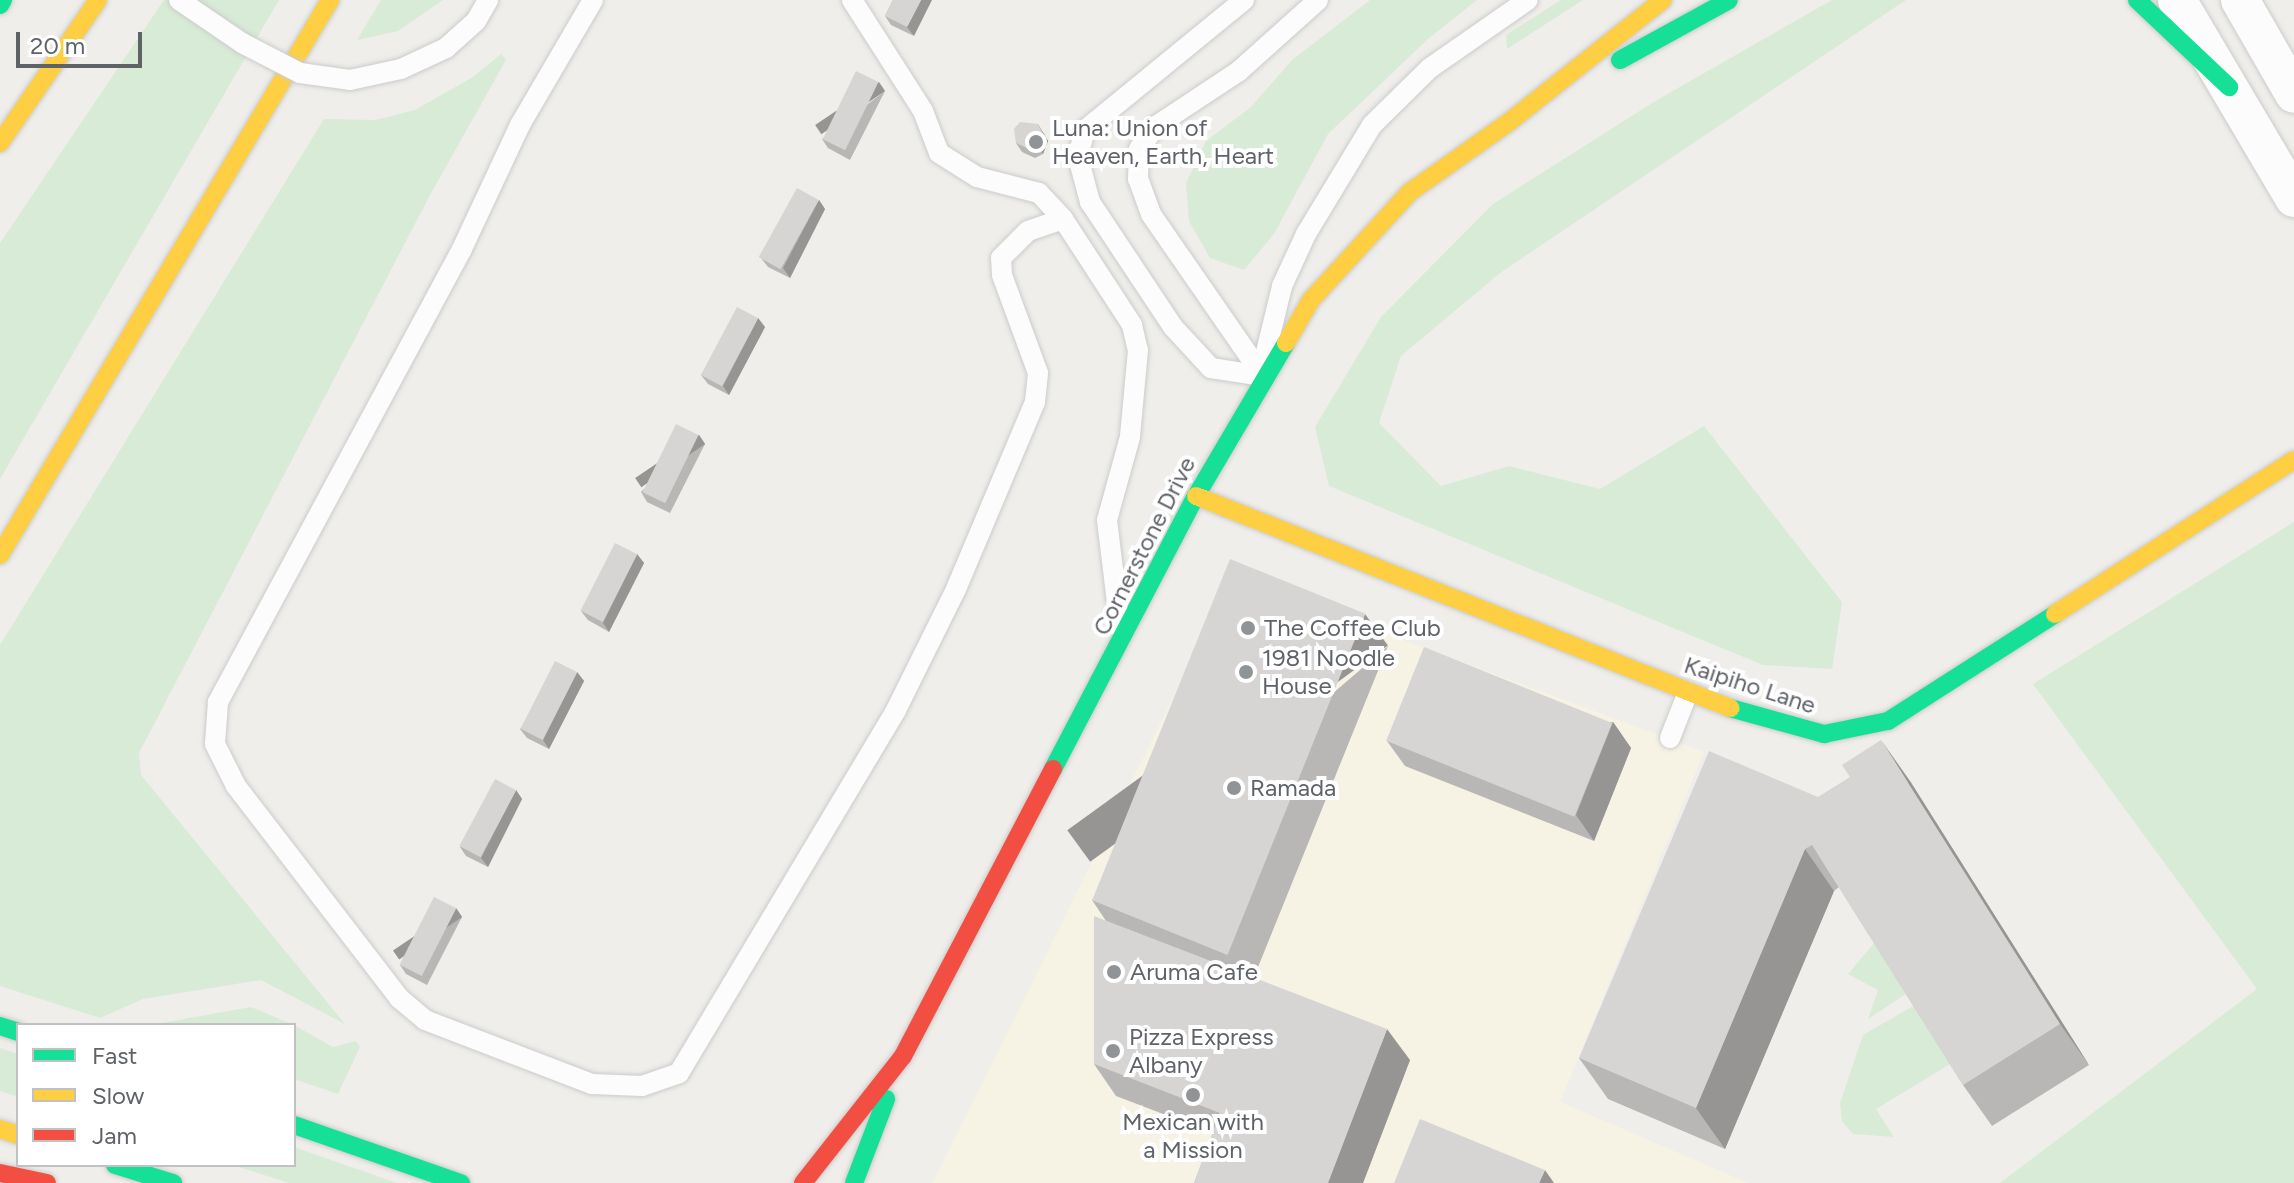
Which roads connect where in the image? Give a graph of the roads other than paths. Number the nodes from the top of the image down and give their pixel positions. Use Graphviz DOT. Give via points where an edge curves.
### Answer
graph roads {
  1 [pos="3,0"];
  2 [pos="98,0"];
  3 [pos="179,0"];
  4 [pos="330,0"];
  5 [pos="488,0"];
  6 [pos="593,0"];
  7 [pos="852,0"];
  8 [pos="1244,0"];
  9 [pos="1318,0"];
  10 [pos="1528,0"];
  11 [pos="1663,0"];
  12 [pos="1729,0"];
  13 [pos="2137,0"];
  14 [pos="2177,0"];
  15 [pos="2240,0"];
  16 [pos="0,5"];
  17 [pos="2229,87"];
  18 [pos="2294,94"];
  19 [pos="1509,122"];
  20 [pos="0,143"];
  21 [pos="2294,198"];
  22 [pos="1063,219"];
  23 [pos="1263,376"];
  24 [pos="2294,460"];
  25 [pos="1196,496"];
  26 [pos="0,555"];
  27 [pos="1122,641"];
  28 [pos="1688,692"];
  29 [pos="1670,738"];
  30 [pos="903,1056"];
  31 [pos="296,1126"];
  32 [pos="121,1167"];
  33 [pos="0,1173"];
  34 [pos="47,1183"];
  35 [pos="173,1183"];
  36 [pos="461,1183"];
  37 [pos="803,1183"];
  38 [pos="854,1183"];
  1 -- 16 [label="main road"];
  2 -- 20 [label="main road"];
  3 -- 5 [label="lane, bridge" via="242,43 300,73 350,80 401,69 446,48 476,21"];
  4 -- 26 [label="main road"];
  6 -- 22 [label="lane" via="520,125 462,249 218,702 215,744 236,786 399,998 425,1020 592,1084 642,1086 679,1073 896,710 1011,464 1035,402 1038,373 1002,275 1001,258 1028,231"];
  7 -- 22 [label="lane" via="923,111 939,153 955,168 1039,193"];
  8 -- 23 [label="lane" via="1085,130 1078,157 1090,202 1173,327 1211,368"];
  9 -- 23 [label="lane" via="1239,71 1156,126 1139,149 1138,179 1151,214"];
  10 -- 23 [label="lane" via="1430,68 1372,125 1306,234 1282,286 1267,332"];
  11 -- 19 [label="main road, Cornerstone Drive"];
  12 -- 19 [label="main road, Cornerstone Drive"];
  13 -- 17 [label="main road"];
  14 -- 17 [label="street"];
  15 -- 18 [label="street"];
  17 -- 21 [label="street"];
  19 -- 23 [label="main road, Cornerstone Drive" via="1410,192 1357,246 1311,300"];
  22 -- 27 [label="lane" via="1132,325 1138,350 1130,437 1107,520"];
  23 -- 25 [label="main road, Cornerstone Drive"];
  24 -- 28 [label="main road, Kaipiho Lane" via="1888,721 1824,734"];
  25 -- 27 [label="main road, Cornerstone Drive"];
  25 -- 28 [label="main road, Kaipiho Lane"];
  27 -- 30 [label="main road, Cornerstone Drive"];
  28 -- 29 [label="lane"];
  30 -- 37 [label="main road, Cornerstone Drive"];
  30 -- 38 [label="main road, Cornerstone Drive"];
  31 -- 36 [label="main road"];
  32 -- 35 [label="main road"];
  33 -- 34 [label="main road"];
}
